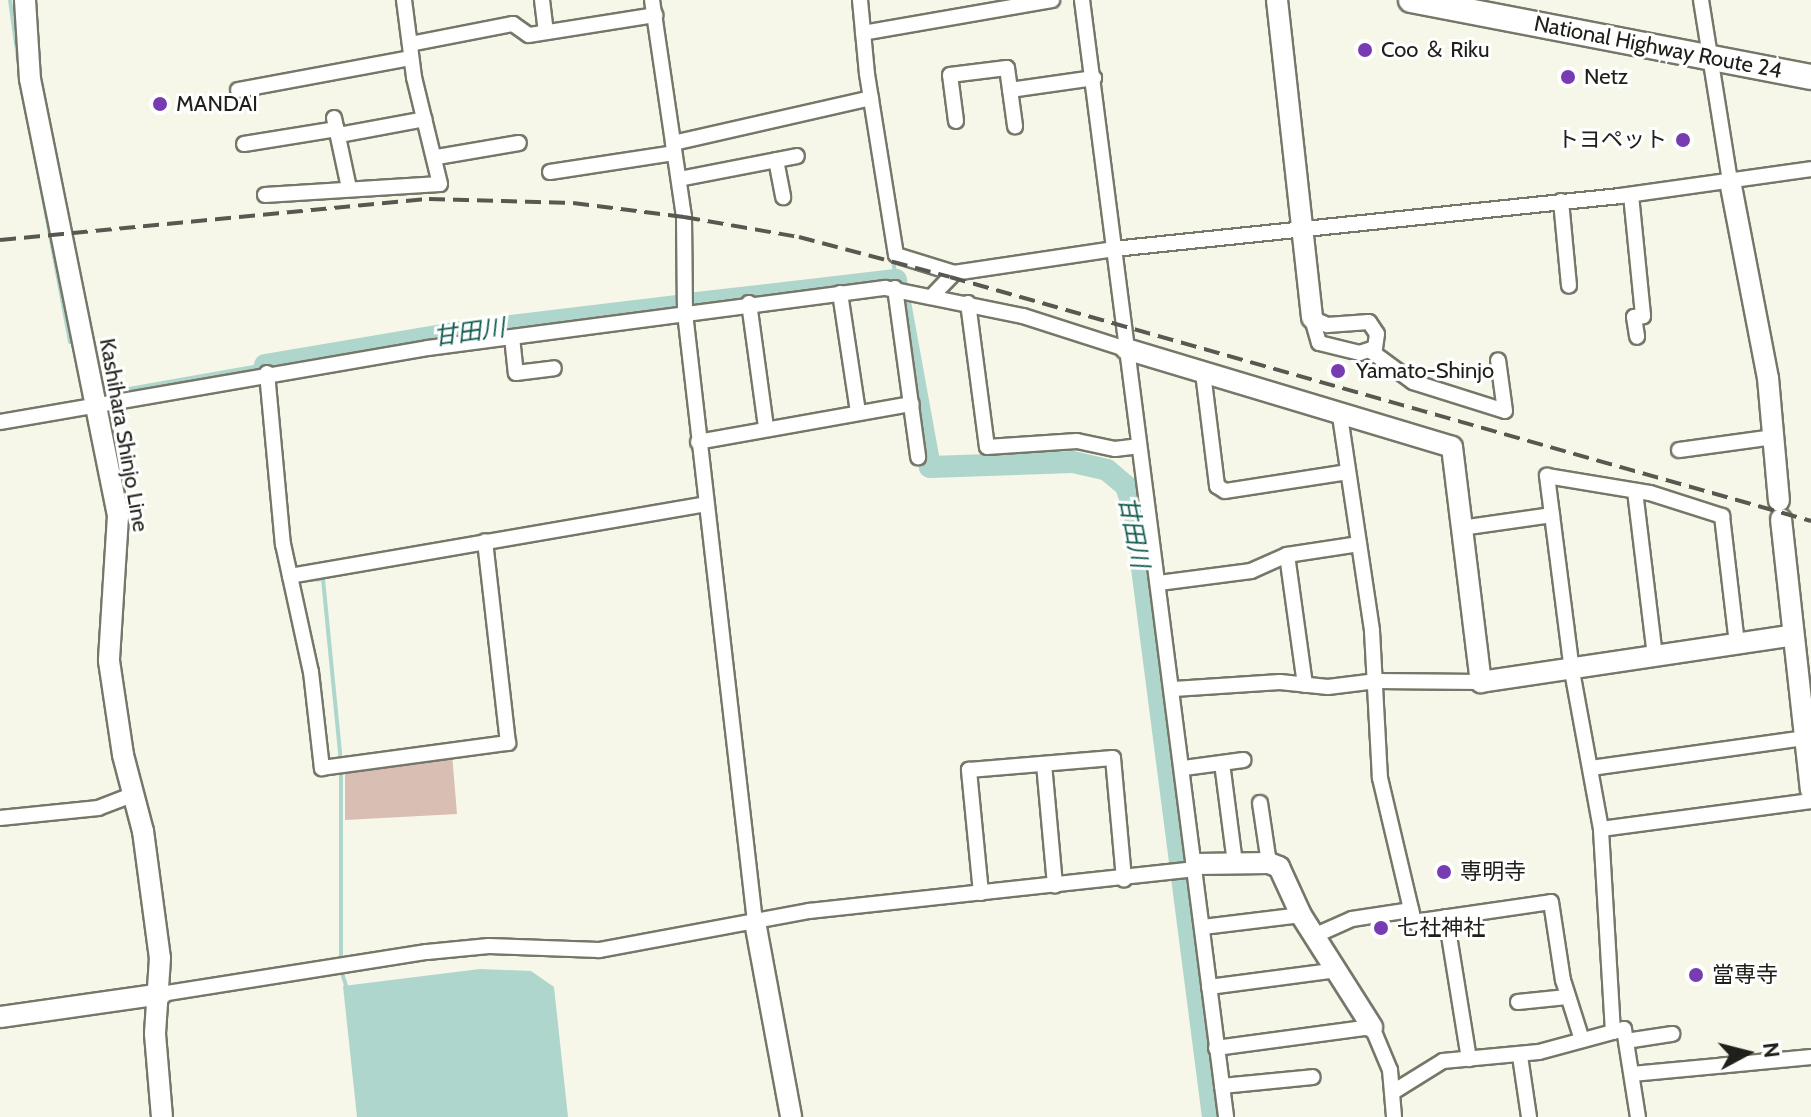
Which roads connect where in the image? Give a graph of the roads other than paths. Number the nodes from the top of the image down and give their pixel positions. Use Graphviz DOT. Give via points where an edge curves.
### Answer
graph roads {
  1 [pos="25,0"];
  2 [pos="404,0"];
  3 [pos="542,0"];
  4 [pos="860,0"];
  5 [pos="1052,0"];
  6 [pos="1082,0"];
  7 [pos="1277,0"];
  8 [pos="1411,0"];
  9 [pos="1701,0"];
  10 [pos="1468,6"];
  11 [pos="653,8"];
  12 [pos="546,32"];
  13 [pos="863,33"];
  14 [pos="410,51"];
  15 [pos="1710,58"];
  16 [pos="1811,77"];
  17 [pos="1094,78"];
  18 [pos="238,90"];
  19 [pos="1010,90"];
  20 [pos="866,99"];
  21 [pos="425,119"];
  22 [pos="956,121"];
  23 [pos="1015,126"];
  24 [pos="337,127"];
  25 [pos="519,143"];
  26 [pos="244,144"];
  27 [pos="673,148"];
  28 [pos="797,156"];
  29 [pos="437,157"];
  30 [pos="776,160"];
  31 [pos="1811,169"];
  32 [pos="550,172"];
  33 [pos="679,179"];
  34 [pos="1730,181"];
  35 [pos="349,188"];
  36 [pos="265,195"];
  37 [pos="1631,195"];
  38 [pos="783,197"];
  39 [pos="1561,201"];
  40 [pos="1301,228"];
  41 [pos="1114,249"];
  42 [pos="954,273"];
  43 [pos="1569,286"];
  44 [pos="902,289"];
  45 [pos="840,293"];
  46 [pos="934,294"];
  47 [pos="749,303"];
  48 [pos="968,303"];
  49 [pos="685,313"];
  50 [pos="1312,318"];
  51 [pos="512,337"];
  52 [pos="1637,337"];
  53 [pos="1126,349"];
  54 [pos="1372,352"];
  55 [pos="1498,360"];
  56 [pos="554,368"];
  57 [pos="267,373"];
  58 [pos="1203,373"];
  59 [pos="96,404"];
  60 [pos="912,404"];
  61 [pos="858,412"];
  62 [pos="1340,416"];
  63 [pos="0,422"];
  64 [pos="766,427"];
  65 [pos="1774,437"];
  66 [pos="698,442"];
  67 [pos="1138,446"];
  68 [pos="1679,450"];
  69 [pos="918,457"];
  70 [pos="1348,472"];
  71 [pos="1635,491"];
  72 [pos="705,504"];
  73 [pos="1552,515"];
  74 [pos="1461,528"];
  75 [pos="485,541"];
  76 [pos="1359,544"];
  77 [pos="1287,555"];
  78 [pos="297,575"];
  79 [pos="1159,583"];
  80 [pos="1790,636"];
  81 [pos="1737,644"];
  82 [pos="1655,656"];
  83 [pos="1572,671"];
  84 [pos="1377,681"];
  85 [pos="1481,682"];
  86 [pos="1305,685"];
  87 [pos="1174,689"];
  88 [pos="1804,738"];
  89 [pos="1243,760"];
  90 [pos="1222,763"];
  91 [pos="1044,764"];
  92 [pos="1184,768"];
  93 [pos="1591,768"];
  94 [pos="1811,790"];
  95 [pos="132,795"];
  96 [pos="1811,801"];
  97 [pos="1260,803"];
  98 [pos="0,818"];
  99 [pos="1601,829"];
  100 [pos="1235,863"];
  101 [pos="1269,863"];
  102 [pos="1194,867"];
  103 [pos="1124,880"];
  104 [pos="1055,886"];
  105 [pos="981,893"];
  106 [pos="1411,910"];
  107 [pos="1301,915"];
  108 [pos="1446,917"];
  109 [pos="755,922"];
  110 [pos="1203,927"];
  111 [pos="1316,935"];
  112 [pos="1339,970"];
  113 [pos="1209,987"];
  114 [pos="161,994"];
  115 [pos="1567,997"];
  116 [pos="1518,1002"];
  117 [pos="0,1017"];
  118 [pos="1372,1027"];
  119 [pos="1613,1032"];
  120 [pos="1672,1034"];
  121 [pos="1582,1040"];
  122 [pos="1626,1041"];
  123 [pos="1216,1048"];
  124 [pos="1520,1056"];
  125 [pos="1811,1057"];
  126 [pos="1469,1059"];
  127 [pos="1632,1074"];
  128 [pos="1313,1077"];
  129 [pos="1222,1086"];
  130 [pos="1393,1092"];
  131 [pos="162,1117"];
  132 [pos="791,1117"];
  133 [pos="1226,1117"];
  134 [pos="1394,1117"];
  135 [pos="1529,1117"];
  136 [pos="1638,1117"];
  1 -- 59 [label="street, Kashihara Shinjo Line" via="30,79"];
  2 -- 14 [label="street"];
  3 -- 12 [label="street"];
  4 -- 13 [label="street"];
  5 -- 13 [label="street"];
  6 -- 17 [label="street"];
  7 -- 40 [label="street"];
  8 -- 10 [label="highway, National Highway Route 24"];
  9 -- 15 [label="street"];
  10 -- 15 [label="highway, National Highway Route 24"];
  11 -- 12 [label="street"];
  11 -- 27 [label="street"];
  12 -- 14 [label="street" via="529,35 513,24"];
  13 -- 20 [label="street"];
  14 -- 18 [label="street"];
  14 -- 21 [label="street"];
  15 -- 16 [label="highway, National Highway Route 24"];
  15 -- 34 [label="street"];
  17 -- 19 [label="street"];
  17 -- 41 [label="street"];
  19 -- 22 [label="street" via="1007,68 950,75"];
  19 -- 23 [label="street"];
  20 -- 27 [label="street"];
  20 -- 42 [label="street" via="896,255"];
  21 -- 24 [label="street"];
  21 -- 29 [label="street"];
  24 -- 26 [label="street"];
  24 -- 35 [label="street"];
  25 -- 29 [label="street"];
  27 -- 32 [label="street"];
  27 -- 33 [label="street"];
  28 -- 30 [label="street"];
  29 -- 35 [label="street" via="440,184"];
  30 -- 33 [label="street"];
  30 -- 38 [label="street"];
  31 -- 34 [label="street"];
  33 -- 49 [label="street"];
  34 -- 37 [label="street"];
  34 -- 65 [label="street" via="1768,378"];
  35 -- 36 [label="street"];
  37 -- 39 [label="street"];
  37 -- 52 [label="street" via="1643,316 1634,317"];
  39 -- 40 [label="street"];
  39 -- 43 [label="street"];
  40 -- 41 [label="street"];
  40 -- 50 [label="street"];
  41 -- 42 [label="street"];
  41 -- 53 [label="street"];
  42 -- 46 [label="street"];
  44 -- 45 [label="street"];
  44 -- 46 [label="street"];
  44 -- 60 [label="street"];
  45 -- 47 [label="street"];
  45 -- 61 [label="street"];
  46 -- 48 [label="street"];
  47 -- 49 [label="street"];
  47 -- 64 [label="street"];
  48 -- 53 [label="street"];
  48 -- 67 [label="street" via="987,447 1077,441 1115,449"];
  49 -- 51 [label="street"];
  49 -- 66 [label="street"];
  50 -- 54 [label="street" via="1319,343"];
  50 -- 54 [label="street" via="1327,325 1369,322 1377,334"];
  51 -- 56 [label="street" via="516,373"];
  51 -- 57 [label="street"];
  53 -- 58 [label="street"];
  53 -- 67 [label="street"];
  54 -- 55 [label="street" via="1413,382 1505,411"];
  57 -- 59 [label="street"];
  57 -- 78 [label="street"];
  58 -- 62 [label="street"];
  58 -- 70 [label="street" via="1217,486 1225,491"];
  59 -- 63 [label="street"];
  59 -- 95 [label="street, Kashihara Shinjo Line" via="118,516 119,557 107,636"];
  60 -- 61 [label="street"];
  60 -- 69 [label="street"];
  61 -- 64 [label="street"];
  62 -- 70 [label="street"];
  62 -- 74 [label="street" via="1452,447"];
  64 -- 66 [label="street"];
  65 -- 68 [label="street"];
  65 -- 80 [label="street"];
  66 -- 72 [label="street"];
  67 -- 79 [label="street"];
  70 -- 76 [label="street"];
  71 -- 73 [label="street" via="1547,476"];
  71 -- 81 [label="street" via="1722,516"];
  71 -- 82 [label="street"];
  72 -- 75 [label="street"];
  72 -- 109 [label="street"];
  73 -- 74 [label="street"];
  73 -- 83 [label="street"];
  74 -- 85 [label="street"];
  75 -- 78 [label="street"];
  75 -- 78 [label="street" via="508,743 322,768"];
  76 -- 77 [label="street"];
  76 -- 84 [label="street"];
  77 -- 79 [label="street" via="1251,571"];
  77 -- 86 [label="street"];
  79 -- 87 [label="street"];
  80 -- 81 [label="street"];
  80 -- 88 [label="street"];
  81 -- 82 [label="street"];
  82 -- 83 [label="street"];
  83 -- 85 [label="street"];
  83 -- 93 [label="street"];
  84 -- 85 [label="street"];
  84 -- 86 [label="street"];
  84 -- 106 [label="street" via="1380,778"];
  86 -- 87 [label="street"];
  87 -- 92 [label="street"];
  88 -- 93 [label="street"];
  88 -- 94 [label="street"];
  89 -- 90 [label="street"];
  90 -- 92 [label="street"];
  90 -- 100 [label="street"];
  91 -- 103 [label="street" via="1113,758"];
  91 -- 104 [label="street"];
  91 -- 105 [label="street" via="969,770"];
  92 -- 102 [label="street"];
  93 -- 99 [label="street"];
  95 -- 98 [label="street" via="98,808"];
  95 -- 114 [label="street, Kashihara Shinjo Line" via="145,845"];
  96 -- 99 [label="street"];
  97 -- 101 [label="street"];
  99 -- 119 [label="street"];
  100 -- 101 [label="street"];
  100 -- 102 [label="street"];
  101 -- 107 [label="street" via="1279,867"];
  102 -- 103 [label="street"];
  102 -- 110 [label="street"];
  103 -- 104 [label="street"];
  104 -- 105 [label="street"];
  105 -- 109 [label="street"];
  106 -- 108 [label="street" via="1414,922"];
  106 -- 111 [label="street" via="1352,919"];
  107 -- 110 [label="street"];
  107 -- 111 [label="street"];
  108 -- 115 [label="street" via="1551,902"];
  108 -- 126 [label="street"];
  109 -- 114 [label="street" via="599,950 489,946"];
  109 -- 132 [label="street"];
  110 -- 113 [label="street"];
  111 -- 112 [label="street"];
  112 -- 113 [label="street"];
  112 -- 118 [label="street"];
  113 -- 123 [label="street"];
  114 -- 117 [label="street"];
  114 -- 131 [label="street, Kashihara Shinjo Line" via="155,1034"];
  115 -- 116 [label="street"];
  115 -- 121 [label="street"];
  118 -- 123 [label="street"];
  118 -- 130 [label="street"];
  119 -- 121 [label="street"];
  119 -- 122 [label="street" via="1624,1029"];
  120 -- 122 [label="street"];
  121 -- 124 [label="street"];
  122 -- 127 [label="street"];
  123 -- 129 [label="street"];
  124 -- 126 [label="street"];
  124 -- 135 [label="street"];
  125 -- 127 [label="street"];
  126 -- 130 [label="street" via="1435,1065"];
  127 -- 136 [label="street"];
  128 -- 129 [label="street"];
  129 -- 133 [label="street"];
  130 -- 134 [label="street"];
}
